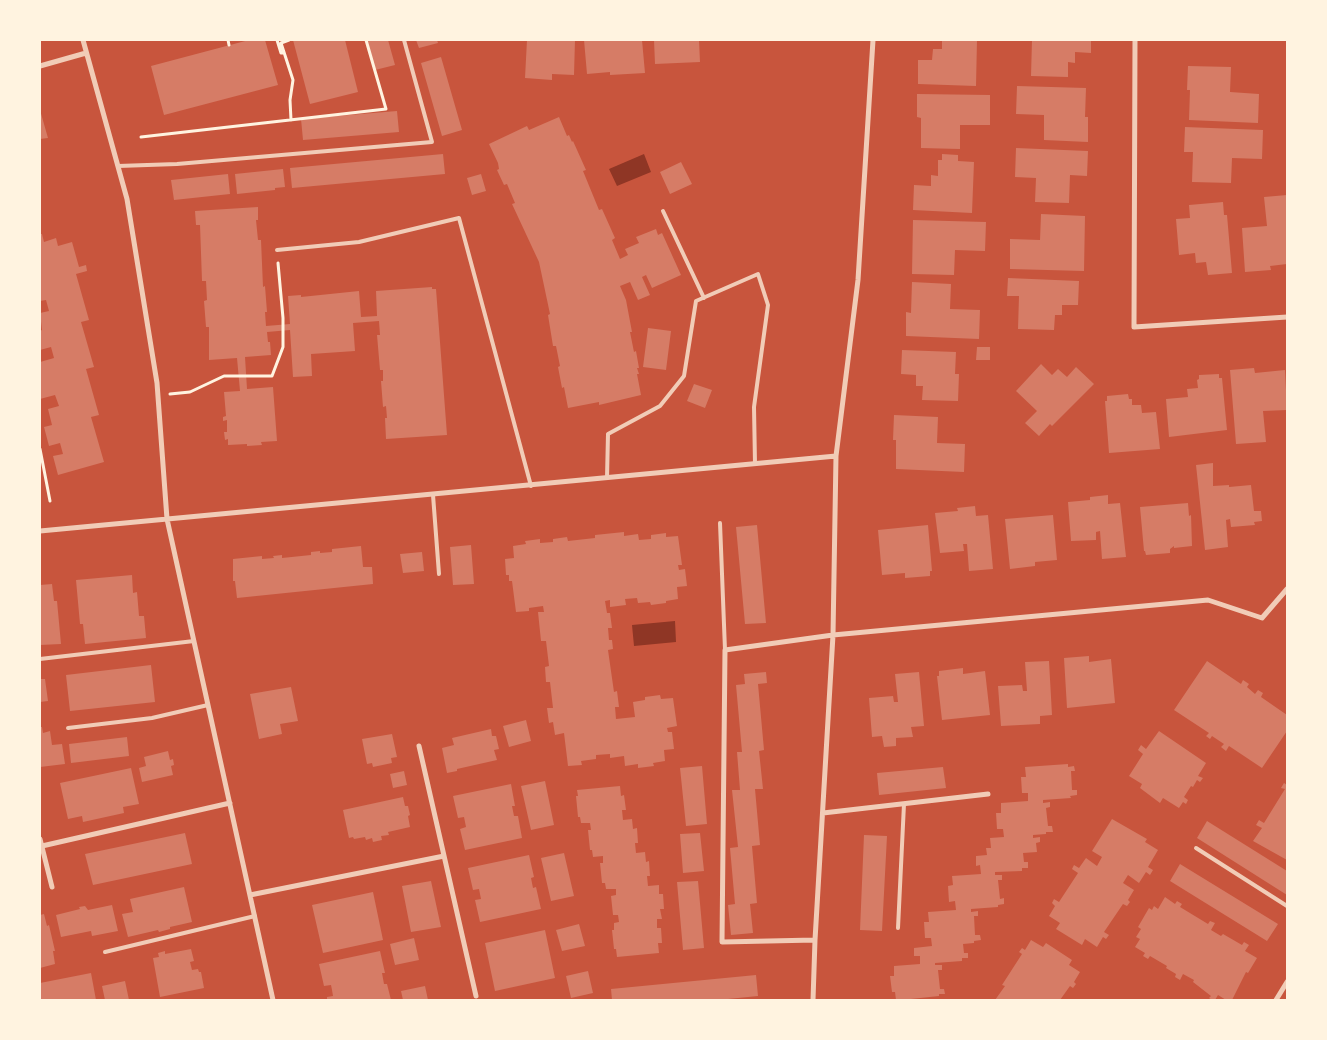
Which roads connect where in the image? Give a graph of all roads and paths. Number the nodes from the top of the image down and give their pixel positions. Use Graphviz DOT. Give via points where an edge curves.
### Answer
graph roads {
  1 [pos="83,40"];
  2 [pos="228,40"];
  3 [pos="277,40"];
  4 [pos="290,40"];
  5 [pos="366,40"];
  6 [pos="404,40"];
  7 [pos="873,40"];
  8 [pos="1135,40"];
  9 [pos="229,45"];
  10 [pos="86,53"];
  11 [pos="284,53"];
  12 [pos="40,66"];
  13 [pos="292,120"];
  14 [pos="141,137"];
  15 [pos="118,166"];
  16 [pos="663,211"];
  17 [pos="277,250"];
  18 [pos="704,298"];
  19 [pos="1287,317"];
  20 [pos="158,395"];
  21 [pos="40,449"];
  22 [pos="836,456"];
  23 [pos="755,464"];
  24 [pos="608,478"];
  25 [pos="531,486"];
  26 [pos="433,495"];
  27 [pos="50,501"];
  28 [pos="167,519"];
  29 [pos="720,523"];
  30 [pos="40,531"];
  31 [pos="439,574"];
  32 [pos="1287,590"];
  33 [pos="833,635"];
  34 [pos="194,641"];
  35 [pos="725,650"];
  36 [pos="40,658"];
  37 [pos="208,705"];
  38 [pos="68,728"];
  39 [pos="419,746"];
  40 [pos="988,794"];
  41 [pos="230,803"];
  42 [pos="904,804"];
  43 [pos="823,813"];
  44 [pos="40,839"];
  45 [pos="42,846"];
  46 [pos="1196,848"];
  47 [pos="444,856"];
  48 [pos="52,887"];
  49 [pos="250,895"];
  50 [pos="1287,906"];
  51 [pos="255,916"];
  52 [pos="898,928"];
  53 [pos="815,940"];
  54 [pos="105,952"];
  55 [pos="1287,982"];
  56 [pos="476,996"];
  57 [pos="274,1000"];
  58 [pos="813,1000"];
  59 [pos="1276,1000"];
  1 -- 10 [label="street"];
  2 -- 9 [label="path"];
  3 -- 11 [label="path" via="281,53"];
  4 -- 11 [label="path" via="281,44"];
  5 -- 13 [label="path" via="386,109"];
  6 -- 15 [label="lane" via="432,142 177,164"];
  7 -- 22 [label="street" via="858,280"];
  8 -- 19 [label="street" via="1134,327"];
  10 -- 12 [label="street"];
  10 -- 15 [label="street"];
  11 -- 13 [label="path" via="293,80"];
  13 -- 14 [label="path"];
  15 -- 20 [label="street" via="127,199"];
  16 -- 18 [label="lane"];
  17 -- 20 [label="path" via="283,347 272,376 224,376 190,392"];
  17 -- 25 [label="lane" via="360,242 460,218"];
  18 -- 23 [label="lane" via="758,274 768,305 754,407"];
  18 -- 24 [label="lane" via="696,301 684,376 660,406 608,434"];
  20 -- 28 [label="street"];
  21 -- 27 [label="path"];
  22 -- 23 [label="street"];
  22 -- 33 [label="street"];
  23 -- 24 [label="street"];
  24 -- 25 [label="street"];
  25 -- 26 [label="street"];
  26 -- 28 [label="street"];
  26 -- 31 [label="lane"];
  28 -- 30 [label="street"];
  28 -- 34 [label="street"];
  29 -- 35 [label="lane"];
  32 -- 33 [label="street" via="1262,618 1208,600"];
  33 -- 35 [label="street"];
  33 -- 43 [label="street"];
  34 -- 36 [label="lane"];
  34 -- 37 [label="street"];
  35 -- 53 [label="street" via="722,942"];
  37 -- 38 [label="lane" via="152,718"];
  37 -- 41 [label="street"];
  39 -- 47 [label="street"];
  40 -- 42 [label="street"];
  41 -- 45 [label="street"];
  41 -- 49 [label="street"];
  42 -- 43 [label="street"];
  42 -- 52 [label="lane"];
  43 -- 53 [label="street"];
  44 -- 45 [label="street"];
  45 -- 48 [label="street"];
  46 -- 50 [label="lane"];
  47 -- 49 [label="street"];
  47 -- 56 [label="street"];
  49 -- 51 [label="street"];
  51 -- 54 [label="lane"];
  51 -- 57 [label="street"];
  53 -- 58 [label="street"];
  55 -- 59 [label="street"];
}
